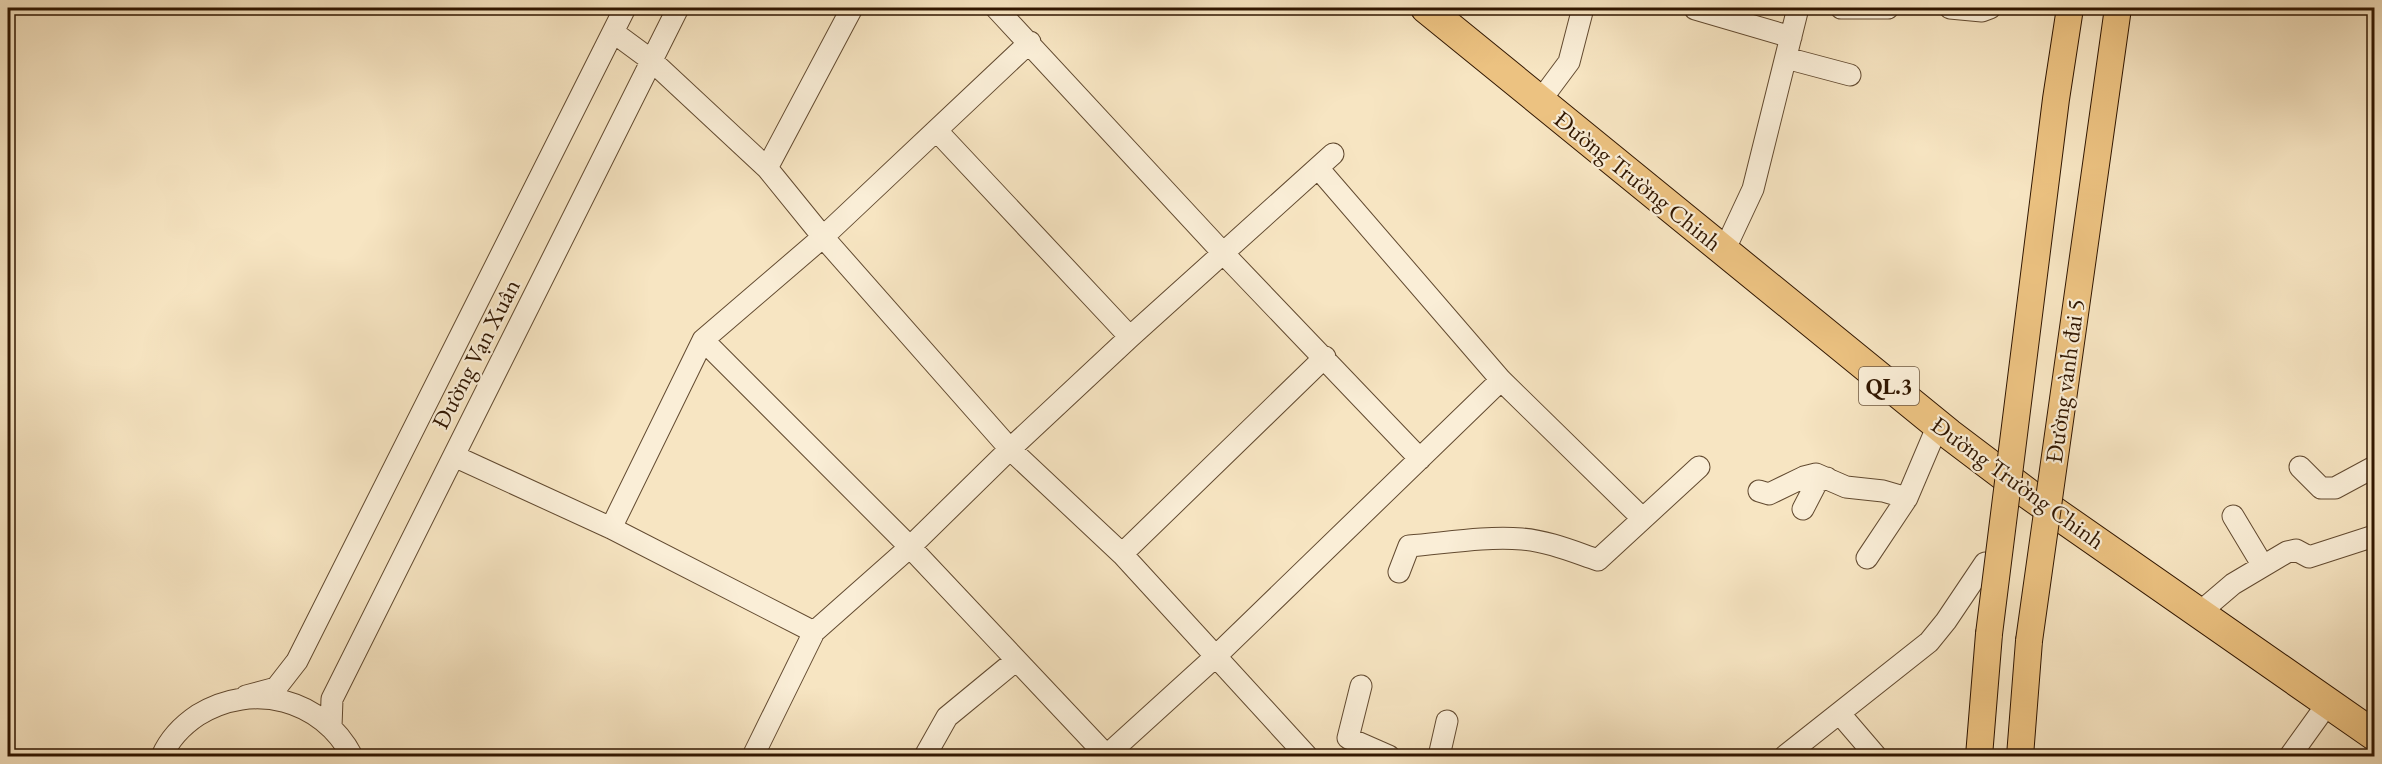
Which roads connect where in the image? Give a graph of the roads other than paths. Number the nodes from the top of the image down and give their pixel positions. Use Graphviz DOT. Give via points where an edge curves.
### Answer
graph roads {
  1 [pos="626,8"];
  2 [pos="678,8"];
  3 [pos="852,8"];
  4 [pos="996,8"];
  5 [pos="1426,8"];
  6 [pos="1583,8"];
  7 [pos="1798,8"];
  8 [pos="1841,8"];
  9 [pos="1888,8"];
  10 [pos="1950,8"];
  11 [pos="1990,8"];
  12 [pos="2070,8"];
  13 [pos="2118,8"];
  14 [pos="1695,9"];
  15 [pos="613,32"];
  16 [pos="1791,37"];
  17 [pos="1029,42"];
  18 [pos="1786,58"];
  19 [pos="651,60"];
  20 [pos="1850,75"];
  21 [pos="1540,101"];
  22 [pos="937,131"];
  23 [pos="1334,154"];
  24 [pos="767,168"];
  25 [pos="1318,168"];
  26 [pos="823,237"];
  27 [pos="1724,251"];
  28 [pos="1224,254"];
  29 [pos="1131,337"];
  30 [pos="703,340"];
  31 [pos="1325,357"];
  32 [pos="1501,380"];
  33 [pos="1938,425"];
  34 [pos="1010,449"];
  35 [pos="454,456"];
  36 [pos="1420,459"];
  37 [pos="1700,466"];
  38 [pos="2374,466"];
  39 [pos="2300,467"];
  40 [pos="1827,478"];
  41 [pos="1759,491"];
  42 [pos="1907,498"];
  43 [pos="1803,509"];
  44 [pos="2233,516"];
  45 [pos="1642,518"];
  46 [pos="610,528"];
  47 [pos="2374,536"];
  48 [pos="910,546"];
  49 [pos="1122,554"];
  50 [pos="1867,558"];
  51 [pos="1985,563"];
  52 [pos="2263,566"];
  53 [pos="1399,572"];
  54 [pos="2199,613"];
  55 [pos="814,632"];
  56 [pos="1215,657"];
  57 [pos="1015,661"];
  58 [pos="1361,686"];
  59 [pos="246,696"];
  60 [pos="2328,703"];
  61 [pos="1840,714"];
  62 [pos="1447,721"];
  63 [pos="331,727"];
  64 [pos="2374,735"];
  65 [pos="162,756"];
  66 [pos="352,756"];
  67 [pos="753,756"];
  68 [pos="925,756"];
  69 [pos="1106,756"];
  70 [pos="1307,756"];
  71 [pos="1389,756"];
  72 [pos="1439,756"];
  73 [pos="1785,756"];
  74 [pos="1876,756"];
  75 [pos="1979,756"];
  76 [pos="2020,756"];
  77 [pos="2290,756"];
  1 -- 15 [label="street, Đường Vạn Xuân"];
  2 -- 19 [label="street, Đường Vạn Xuân"];
  3 -- 24 [label="street"];
  4 -- 17 [label="street"];
  5 -- 21 [label="highway, Đường Trường Chinh / QL.3"];
  6 -- 21 [label="street" via="1569,62"];
  7 -- 16 [label="street"];
  8 -- 9 [label="street"];
  10 -- 11 [label="street"];
  12 -- 75 [label="main road, Đường vành đai 5, bridge" via="1989,634"];
  13 -- 76 [label="main road, Đường vành đai 5, bridge" via="2030,640"];
  14 -- 16 [label="street"];
  15 -- 19 [label="street"];
  15 -- 59 [label="street, Đường Vạn Xuân" via="297,662 276,688"];
  16 -- 18 [label="street"];
  17 -- 22 [label="street"];
  17 -- 28 [label="street"];
  18 -- 20 [label="street"];
  18 -- 27 [label="street" via="1753,189"];
  19 -- 24 [label="street"];
  19 -- 35 [label="street, Đường Vạn Xuân"];
  21 -- 27 [label="highway, Đường Trường Chinh / QL.3"];
  22 -- 26 [label="street"];
  22 -- 29 [label="street"];
  23 -- 25 [label="street"];
  24 -- 26 [label="street"];
  25 -- 28 [label="street"];
  25 -- 32 [label="street"];
  26 -- 30 [label="street"];
  26 -- 34 [label="street"];
  27 -- 33 [label="highway, Đường Trường Chinh / QL.3"];
  28 -- 29 [label="street"];
  28 -- 31 [label="street"];
  29 -- 34 [label="street"];
  30 -- 46 [label="street"];
  30 -- 48 [label="street"];
  31 -- 36 [label="street"];
  31 -- 49 [label="street"];
  32 -- 36 [label="street"];
  32 -- 45 [label="street"];
  33 -- 42 [label="street"];
  33 -- 54 [label="highway, Đường Trường Chinh / QL.3" via="2027,493"];
  34 -- 48 [label="street"];
  34 -- 49 [label="street"];
  35 -- 46 [label="street"];
  35 -- 63 [label="street, Đường Vạn Xuân" via="333,699"];
  36 -- 56 [label="street"];
  37 -- 45 [label="street"];
  38 -- 39 [label="street" via="2335,488 2321,488"];
  40 -- 41 [label="street" via="1810,475 1769,494"];
  40 -- 42 [label="street" via="1846,487"];
  40 -- 43 [label="street" via="1817,482"];
  42 -- 50 [label="street"];
  44 -- 52 [label="street"];
  45 -- 53 [label="street" via="1598,560 1522,539 1454,542 1409,546"];
  46 -- 55 [label="street"];
  47 -- 52 [label="street" via="2309,557 2296,550 2287,552"];
  48 -- 55 [label="street"];
  48 -- 57 [label="street"];
  49 -- 56 [label="street"];
  51 -- 61 [label="street" via="1929,642"];
  52 -- 54 [label="street" via="2233,584"];
  54 -- 60 [label="highway, Đường Trường Chinh / QL.3"];
  55 -- 67 [label="street"];
  56 -- 69 [label="street"];
  56 -- 70 [label="street"];
  57 -- 68 [label="street" via="947,717"];
  57 -- 69 [label="street"];
  58 -- 71 [label="street" via="1348,738"];
  59 -- 63 [label="street" via="277,698 306,708"];
  59 -- 65 [label="street, Đường Vạn Xuân" via="215,705 187,722"];
  60 -- 64 [label="highway, Đường Trường Chinh / QL.3"];
  60 -- 77 [label="street"];
  61 -- 73 [label="street"];
  61 -- 74 [label="street"];
  62 -- 72 [label="street"];
  63 -- 66 [label="street"];
}
